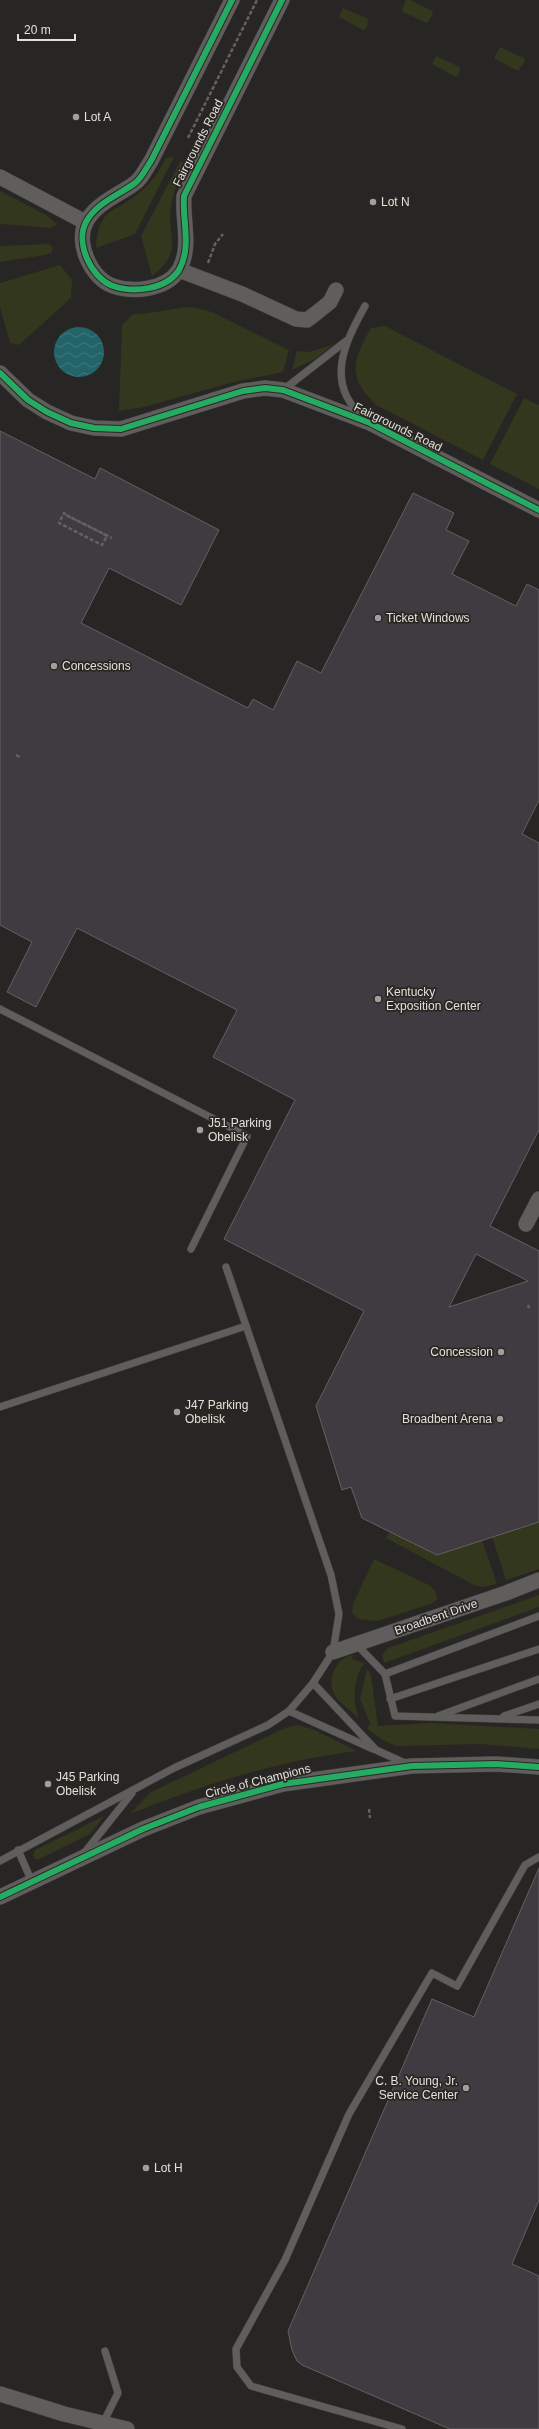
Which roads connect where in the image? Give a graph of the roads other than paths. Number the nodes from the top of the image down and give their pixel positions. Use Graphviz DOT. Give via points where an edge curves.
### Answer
graph roads {
  1 [pos="232,0"];
  2 [pos="282,0"];
  3 [pos="0,177"];
  4 [pos="85,222"];
  5 [pos="179,270"];
  6 [pos="336,290"];
  7 [pos="365,306"];
  8 [pos="346,341"];
  9 [pos="0,373"];
  10 [pos="283,390"];
  11 [pos="370,423"];
  12 [pos="539,510"];
  13 [pos="0,1009"];
  14 [pos="539,1198"];
  15 [pos="526,1224"];
  16 [pos="191,1249"];
  17 [pos="226,1267"];
  18 [pos="246,1326"];
  19 [pos="0,1407"];
  20 [pos="539,1580"];
  21 [pos="539,1616"];
  22 [pos="356,1644"];
  23 [pos="539,1648"];
  24 [pos="333,1652"];
  25 [pos="384,1674"];
  26 [pos="539,1679"];
  27 [pos="313,1683"];
  28 [pos="390,1699"];
  29 [pos="539,1704"];
  30 [pos="289,1711"];
  31 [pos="434,1717"];
  32 [pos="500,1718"];
  33 [pos="539,1720"];
  34 [pos="376,1750"];
  35 [pos="412,1766"];
  36 [pos="539,1767"];
  37 [pos="135,1790"];
  38 [pos="18,1850"];
  39 [pos="539,1858"];
  40 [pos="0,1861"];
  41 [pos="78,1861"];
  42 [pos="32,1882"];
  43 [pos="0,1897"];
  44 [pos="105,2351"];
  45 [pos="0,2394"];
  46 [pos="102,2426"];
  47 [pos="127,2429"];
  48 [pos="402,2429"];
  1 -- 4 [label="street" via="151,161 136,182 115,194"];
  2 -- 5 [label="street, Fairgrounds Road" via="184,196 182,213 187,244"];
  3 -- 4 [label="street"];
  4 -- 5 [label="street" via="82,242 89,262 98,276 112,286 144,289 163,284"];
  5 -- 6 [label="street" via="242,294 296,319 307,320 330,302"];
  7 -- 8 [label="lane"];
  8 -- 10 [label="lane"];
  8 -- 11 [label="lane" via="340,366 344,393 355,409"];
  9 -- 10 [label="street, Fairgrounds Road" via="28,400 47,412 71,423 94,428 121,429 243,391 265,388"];
  10 -- 11 [label="street, Fairgrounds Road"];
  11 -- 12 [label="street, Fairgrounds Road"];
  13 -- 16 [label="lane" via="247,1136"];
  14 -- 15 [label="street"];
  17 -- 18 [label="lane"];
  18 -- 19 [label="lane"];
  18 -- 24 [label="lane" via="331,1574 339,1614"];
  20 -- 22 [label="street, Broadbent Drive"];
  21 -- 25 [label="lane"];
  22 -- 24 [label="street, Broadbent Drive"];
  22 -- 25 [label="lane"];
  23 -- 28 [label="lane"];
  24 -- 27 [label="lane"];
  25 -- 28 [label="lane"];
  26 -- 31 [label="lane"];
  27 -- 30 [label="lane"];
  27 -- 34 [label="lane"];
  28 -- 31 [label="lane" via="395,1716"];
  29 -- 32 [label="lane"];
  30 -- 34 [label="lane"];
  30 -- 37 [label="lane" via="268,1725 174,1768"];
  31 -- 32 [label="lane"];
  32 -- 33 [label="lane"];
  34 -- 35 [label="lane"];
  35 -- 36 [label="street, Circle of Champions" via="496,1764"];
  35 -- 41 [label="street, Circle of Champions" via="301,1780 199,1807 143,1829"];
  37 -- 38 [label="lane"];
  37 -- 41 [label="lane"];
  38 -- 40 [label="lane"];
  38 -- 42 [label="lane"];
  39 -- 48 [label="lane" via="525,1865 457,1986 432,1973 349,2114 285,2260 236,2348 237,2367 251,2386"];
  41 -- 42 [label="street, Circle of Champions"];
  42 -- 43 [label="street, Circle of Champions"];
  44 -- 46 [label="lane" via="118,2393"];
  45 -- 46 [label="street"];
  46 -- 47 [label="street"];
}
